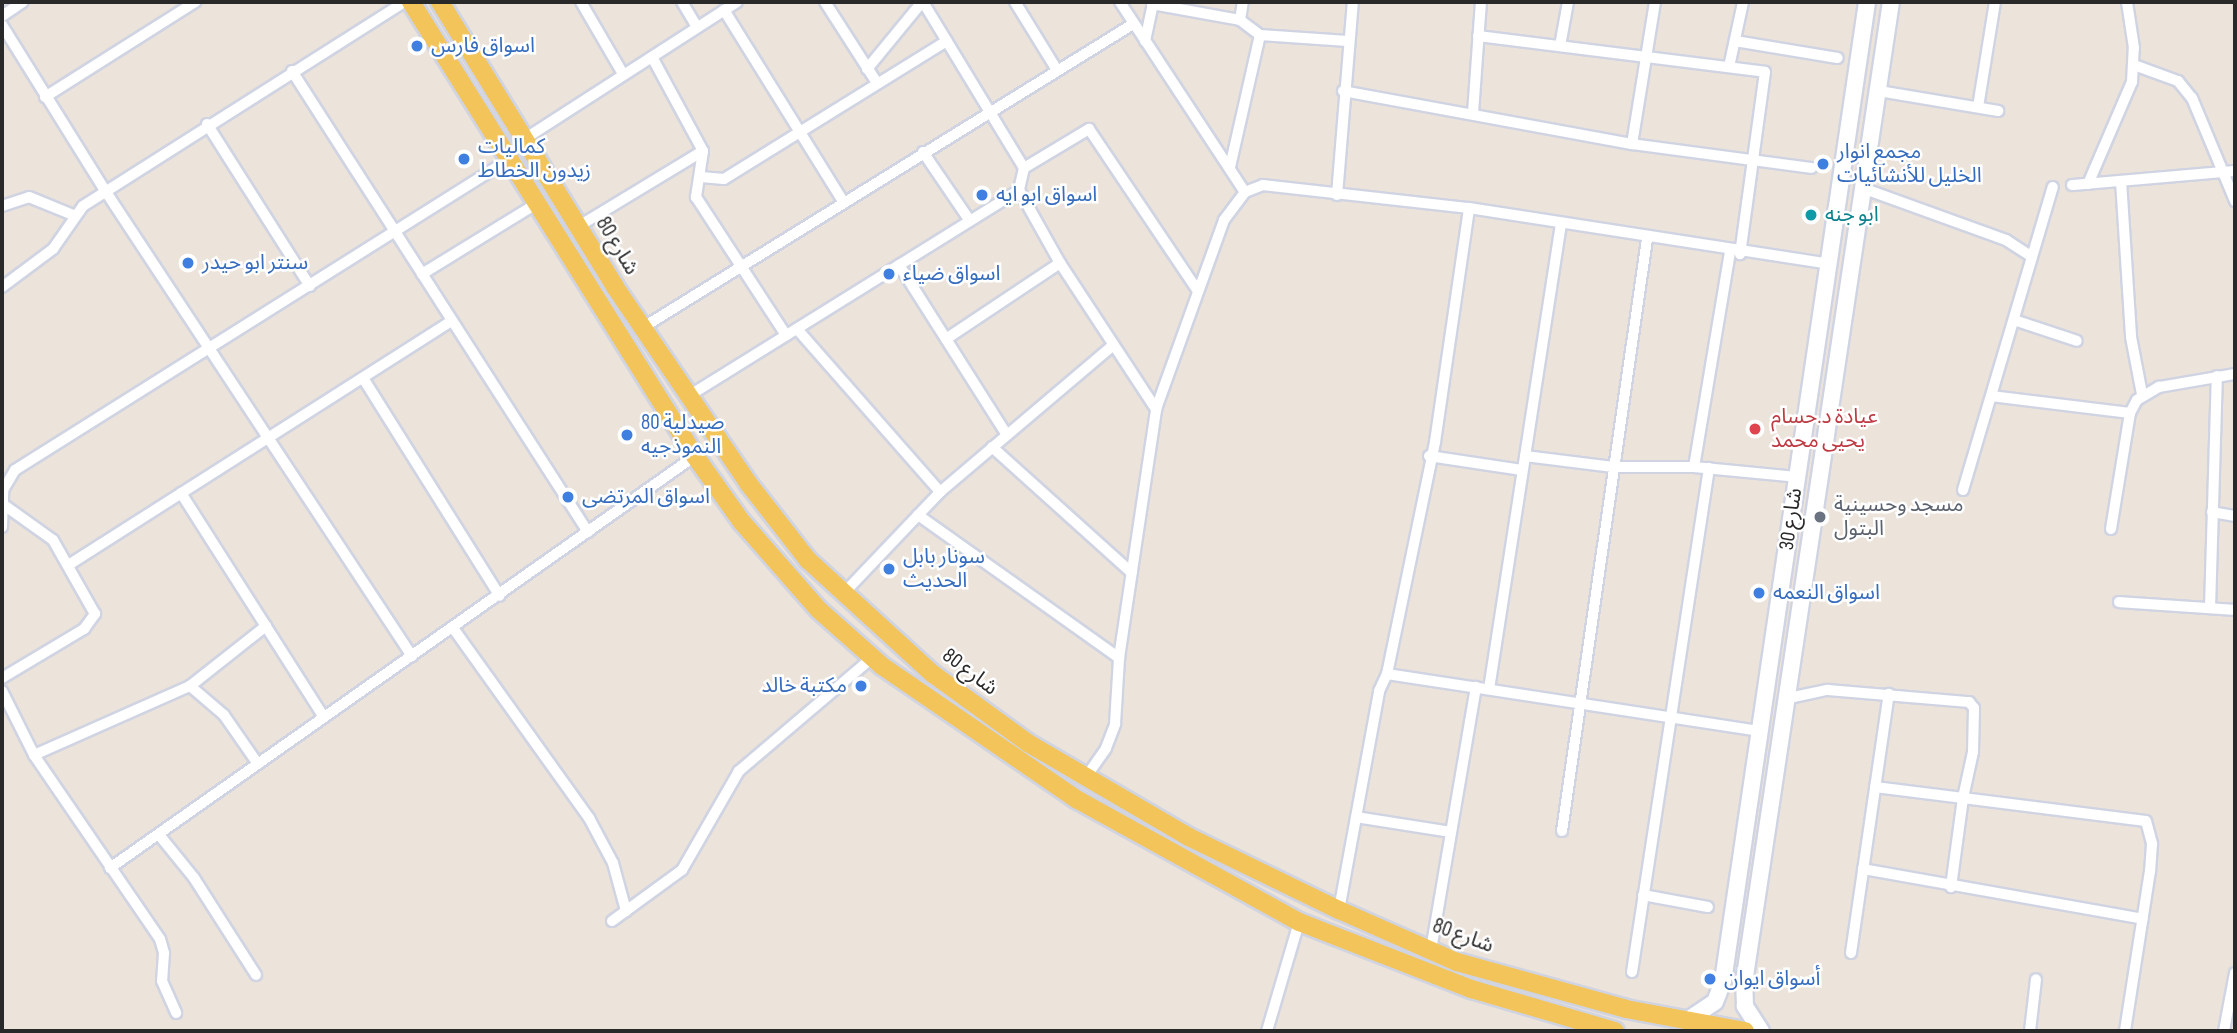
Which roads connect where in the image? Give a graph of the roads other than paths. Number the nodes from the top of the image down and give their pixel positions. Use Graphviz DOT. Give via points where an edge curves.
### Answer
graph roads {
  1 [pos="23,2"];
  2 [pos="195,2"];
  3 [pos="404,2"];
  4 [pos="411,2"];
  5 [pos="580,2"];
  6 [pos="682,2"];
  7 [pos="737,2"];
  8 [pos="825,2"];
  9 [pos="922,2"];
  10 [pos="1015,2"];
  11 [pos="1121,2"];
  12 [pos="1243,2"];
  13 [pos="1353,2"];
  14 [pos="1481,2"];
  15 [pos="1568,2"];
  16 [pos="1655,2"];
  17 [pos="1743,2"];
  18 [pos="1867,2"];
  19 [pos="1891,2"];
  20 [pos="1995,2"];
  21 [pos="2127,2"];
  22 [pos="1153,3"];
  23 [pos="443,6"];
  24 [pos="724,10"];
  25 [pos="2,16"];
  26 [pos="1240,20"];
  27 [pos="1133,24"];
  28 [pos="2,25"];
  29 [pos="425,25"];
  30 [pos="697,27"];
  31 [pos="1260,35"];
  32 [pos="1478,36"];
  33 [pos="947,41"];
  34 [pos="1145,41"];
  35 [pos="1349,41"];
  36 [pos="1735,41"];
  37 [pos="1560,46"];
  38 [pos="652,57"];
  39 [pos="1648,57"];
  40 [pos="1838,58"];
  41 [pos="2134,65"];
  42 [pos="1729,68"];
  43 [pos="867,69"];
  44 [pos="1057,70"];
  45 [pos="292,71"];
  46 [pos="624,74"];
  47 [pos="877,83"];
  48 [pos="1343,91"];
  49 [pos="1879,91"];
  50 [pos="45,97"];
  51 [pos="1978,107"];
  52 [pos="989,110"];
  53 [pos="1998,111"];
  54 [pos="1473,113"];
  55 [pos="207,124"];
  56 [pos="799,131"];
  57 [pos="526,138"];
  58 [pos="1632,144"];
  59 [pos="703,151"];
  60 [pos="923,152"];
  61 [pos="1755,159"];
  62 [pos="509,160"];
  63 [pos="1230,167"];
  64 [pos="1024,168"];
  65 [pos="1811,168"];
  66 [pos="2230,172"];
  67 [pos="701,177"];
  68 [pos="2121,181"];
  69 [pos="2088,184"];
  70 [pos="2072,185"];
  71 [pos="2053,187"];
  72 [pos="1865,189"];
  73 [pos="1019,190"];
  74 [pos="106,191"];
  75 [pos="1245,192"];
  76 [pos="1337,195"];
  77 [pos="843,201"];
  78 [pos="2235,201"];
  79 [pos="536,204"];
  80 [pos="2,206"];
  81 [pos="1469,208"];
  82 [pos="73,215"];
  83 [pos="970,221"];
  84 [pos="1561,225"];
  85 [pos="579,226"];
  86 [pos="395,232"];
  87 [pos="1647,239"];
  88 [pos="1735,253"];
  89 [pos="2032,257"];
  90 [pos="1060,263"];
  91 [pos="1829,264"];
  92 [pos="740,265"];
  93 [pos="899,265"];
  94 [pos="422,274"];
  95 [pos="310,286"];
  96 [pos="2,287"];
  97 [pos="1197,290"];
  98 [pos="2014,320"];
  99 [pos="452,321"];
  100 [pos="642,328"];
  101 [pos="797,329"];
  102 [pos="786,335"];
  103 [pos="1818,335"];
  104 [pos="1843,337"];
  105 [pos="946,339"];
  106 [pos="2077,341"];
  107 [pos="1112,346"];
  108 [pos="212,348"];
  109 [pos="1814,365"];
  110 [pos="1838,369"];
  111 [pos="2235,372"];
  112 [pos="2217,376"];
  113 [pos="363,378"];
  114 [pos="2142,394"];
  115 [pos="1991,396"];
  116 [pos="687,397"];
  117 [pos="1156,409"];
  118 [pos="2130,413"];
  119 [pos="1007,435"];
  120 [pos="269,438"];
  121 [pos="992,447"];
  122 [pos="695,456"];
  123 [pos="1429,456"];
  124 [pos="1525,456"];
  125 [pos="1613,467"];
  126 [pos="1694,467"];
  127 [pos="1709,468"];
  128 [pos="1522,470"];
  129 [pos="1797,477"];
  130 [pos="1963,490"];
  131 [pos="940,492"];
  132 [pos="181,493"];
  133 [pos="4,505"];
  134 [pos="2212,512"];
  135 [pos="918,515"];
  136 [pos="2235,516"];
  137 [pos="2,527"];
  138 [pos="2111,529"];
  139 [pos="588,532"];
  140 [pos="70,564"];
  141 [pos="1132,573"];
  142 [pos="843,594"];
  143 [pos="500,596"];
  144 [pos="2119,602"];
  145 [pos="2210,608"];
  146 [pos="2235,610"];
  147 [pos="266,626"];
  148 [pos="453,628"];
  149 [pos="412,656"];
  150 [pos="872,658"];
  151 [pos="1119,658"];
  152 [pos="1387,674"];
  153 [pos="2,678"];
  154 [pos="190,686"];
  155 [pos="1476,687"];
  156 [pos="1489,689"];
  157 [pos="2,691"];
  158 [pos="1889,694"];
  159 [pos="1789,698"];
  160 [pos="1577,703"];
  161 [pos="323,716"];
  162 [pos="1670,717"];
  163 [pos="1759,731"];
  164 [pos="34,755"];
  165 [pos="258,764"];
  166 [pos="1086,777"];
  167 [pos="1875,788"];
  168 [pos="1963,798"];
  169 [pos="1356,817"];
  170 [pos="1562,831"];
  171 [pos="1451,832"];
  172 [pos="160,836"];
  173 [pos="110,868"];
  174 [pos="1863,869"];
  175 [pos="1951,887"];
  176 [pos="1643,895"];
  177 [pos="1708,907"];
  178 [pos="1339,910"];
  179 [pos="626,911"];
  180 [pos="2143,919"];
  181 [pos="612,920"];
  182 [pos="1300,922"];
  183 [pos="1431,950"];
  184 [pos="1851,953"];
  185 [pos="1632,972"];
  186 [pos="2235,973"];
  187 [pos="256,975"];
  188 [pos="2036,979"];
  189 [pos="1720,992"];
  190 [pos="1744,995"];
  191 [pos="176,1013"];
  192 [pos="1688,1020"];
  193 [pos="1267,1031"];
  194 [pos="1615,1031"];
  195 [pos="1745,1031"];
  196 [pos="1760,1031"];
  197 [pos="2030,1031"];
  198 [pos="2125,1031"];
  199 [pos="2224,1031"];
  1 -- 25 [label="street"];
  2 -- 50 [label="street"];
  3 -- 45 [label="street"];
  4 -- 29 [label="main road"];
  5 -- 46 [label="street"];
  6 -- 30 [label="street"];
  7 -- 24 [label="street"];
  8 -- 43 [label="street"];
  9 -- 33 [label="street"];
  9 -- 43 [label="street"];
  10 -- 44 [label="street"];
  11 -- 27 [label="street"];
  12 -- 26 [label="street"];
  13 -- 35 [label="street"];
  14 -- 32 [label="street"];
  15 -- 37 [label="street"];
  16 -- 39 [label="street"];
  17 -- 36 [label="street"];
  18 -- 91 [label="street, شارع 30"];
  19 -- 49 [label="street, شارع 30"];
  20 -- 51 [label="street"];
  21 -- 41 [label="street"];
  22 -- 26 [label="street"];
  22 -- 34 [label="street"];
  23 -- 29 [label="main road" via="430,9"];
  23 -- 57 [label="main road, شارع 80"];
  24 -- 30 [label="street"];
  24 -- 56 [label="street"];
  26 -- 31 [label="street"];
  27 -- 34 [label="street"];
  27 -- 44 [label="street"];
  28 -- 50 [label="street"];
  29 -- 62 [label="main road"];
  30 -- 38 [label="street"];
  31 -- 35 [label="street"];
  31 -- 63 [label="street"];
  32 -- 37 [label="street"];
  32 -- 54 [label="street"];
  33 -- 47 [label="street"];
  33 -- 52 [label="street"];
  34 -- 63 [label="street"];
  35 -- 48 [label="street"];
  36 -- 40 [label="street"];
  36 -- 42 [label="street"];
  37 -- 39 [label="street"];
  38 -- 46 [label="street"];
  38 -- 59 [label="street"];
  39 -- 42 [label="street"];
  39 -- 58 [label="street"];
  41 -- 66 [label="street" via="2178,81 2192,98"];
  41 -- 69 [label="street" via="2126,98"];
  42 -- 61 [label="street" via="1765,72"];
  43 -- 47 [label="street"];
  44 -- 52 [label="street"];
  45 -- 55 [label="street"];
  45 -- 86 [label="street"];
  46 -- 57 [label="street"];
  47 -- 56 [label="street"];
  48 -- 54 [label="street"];
  48 -- 76 [label="street"];
  49 -- 51 [label="street"];
  49 -- 72 [label="street, شارع 30"];
  50 -- 74 [label="street"];
  51 -- 53 [label="street"];
  52 -- 60 [label="street"];
  52 -- 64 [label="street"];
  54 -- 58 [label="street"];
  55 -- 74 [label="street"];
  55 -- 95 [label="street"];
  56 -- 67 [label="street" via="724,179"];
  56 -- 77 [label="street"];
  57 -- 85 [label="main road, شارع 80"];
  58 -- 61 [label="street"];
  59 -- 67 [label="street"];
  59 -- 85 [label="street"];
  60 -- 77 [label="street"];
  60 -- 83 [label="street"];
  61 -- 65 [label="street"];
  61 -- 88 [label="street"];
  62 -- 79 [label="main road"];
  62 -- 86 [label="street"];
  63 -- 75 [label="street"];
  64 -- 73 [label="street"];
  64 -- 97 [label="street" via="1089,130"];
  66 -- 68 [label="street"];
  66 -- 78 [label="street"];
  67 -- 92 [label="street" via="696,197"];
  68 -- 69 [label="street"];
  68 -- 114 [label="street" via="2130,337"];
  69 -- 70 [label="street"];
  71 -- 89 [label="street"];
  72 -- 89 [label="street" via="2006,240"];
  72 -- 104 [label="street, شارع 30"];
  73 -- 83 [label="street"];
  73 -- 90 [label="street"];
  74 -- 82 [label="street"];
  74 -- 108 [label="street"];
  75 -- 76 [label="street" via="1263,185"];
  75 -- 97 [label="street" via="1228,212"];
  76 -- 81 [label="street"];
  77 -- 92 [label="street"];
  79 -- 94 [label="street"];
  79 -- 122 [label="main road"];
  80 -- 82 [label="street" via="29,197"];
  81 -- 84 [label="street"];
  81 -- 123 [label="street"];
  82 -- 96 [label="street" via="53,249"];
  83 -- 93 [label="street"];
  84 -- 87 [label="street"];
  84 -- 124 [label="street"];
  85 -- 100 [label="main road, شارع 80"];
  86 -- 94 [label="street"];
  86 -- 95 [label="street"];
  87 -- 88 [label="street"];
  87 -- 125 [label="street"];
  88 -- 91 [label="street"];
  88 -- 126 [label="street"];
  89 -- 98 [label="street"];
  90 -- 105 [label="street"];
  90 -- 107 [label="street"];
  91 -- 103 [label="street, شارع 30"];
  92 -- 100 [label="street"];
  92 -- 102 [label="street"];
  93 -- 101 [label="street"];
  93 -- 105 [label="street"];
  94 -- 99 [label="street"];
  95 -- 108 [label="street"];
  97 -- 117 [label="street"];
  98 -- 106 [label="street"];
  98 -- 115 [label="street"];
  99 -- 113 [label="street"];
  99 -- 139 [label="street"];
  100 -- 116 [label="main road, شارع 80"];
  101 -- 102 [label="street"];
  101 -- 131 [label="street"];
  102 -- 116 [label="street"];
  103 -- 104 [label="street" via="1830,340"];
  103 -- 109 [label="street, شارع 30"];
  104 -- 110 [label="street, شارع 30"];
  105 -- 119 [label="street"];
  107 -- 117 [label="street"];
  107 -- 119 [label="street"];
  108 -- 120 [label="street"];
  108 -- 133 [label="street" via="15,470 5,484"];
  109 -- 110 [label="street"];
  109 -- 129 [label="street, شارع 30"];
  110 -- 159 [label="street, شارع 30"];
  111 -- 112 [label="street"];
  112 -- 114 [label="street"];
  112 -- 134 [label="street"];
  113 -- 120 [label="street"];
  113 -- 143 [label="street"];
  114 -- 118 [label="street"];
  115 -- 118 [label="street"];
  115 -- 130 [label="street"];
  116 -- 142 [label="main road, شارع 80" via="808,559"];
  117 -- 141 [label="street"];
  118 -- 138 [label="street"];
  119 -- 121 [label="street"];
  120 -- 132 [label="street"];
  120 -- 149 [label="street"];
  121 -- 131 [label="street"];
  121 -- 141 [label="street"];
  122 -- 139 [label="street"];
  122 -- 150 [label="main road" via="741,521 819,610"];
  123 -- 128 [label="street"];
  123 -- 152 [label="street"];
  124 -- 125 [label="street"];
  124 -- 128 [label="street"];
  125 -- 126 [label="street"];
  125 -- 160 [label="street"];
  126 -- 127 [label="street"];
  127 -- 129 [label="street"];
  127 -- 162 [label="street"];
  128 -- 156 [label="street"];
  129 -- 163 [label="street, شارع 30"];
  131 -- 135 [label="street"];
  132 -- 140 [label="street"];
  132 -- 147 [label="street"];
  133 -- 137 [label="street"];
  133 -- 140 [label="street" via="48,534"];
  134 -- 136 [label="street"];
  134 -- 145 [label="street"];
  135 -- 142 [label="street"];
  135 -- 151 [label="street"];
  139 -- 143 [label="street"];
  140 -- 153 [label="street" via="94,607 93,620"];
  141 -- 151 [label="street"];
  142 -- 166 [label="main road, شارع 80" via="933,674 1028,743"];
  143 -- 148 [label="street"];
  144 -- 145 [label="street"];
  145 -- 146 [label="street"];
  147 -- 154 [label="street"];
  147 -- 161 [label="street"];
  148 -- 149 [label="street"];
  148 -- 179 [label="street" via="589,818 612,863"];
  149 -- 161 [label="street"];
  150 -- 179 [label="street" via="739,771 682,870"];
  150 -- 182 [label="main road" via="1078,800"];
  151 -- 166 [label="street" via="1112,736"];
  152 -- 155 [label="street"];
  152 -- 169 [label="street" via="1378,691"];
  154 -- 164 [label="street"];
  154 -- 165 [label="street" via="223,715"];
  155 -- 156 [label="street"];
  155 -- 171 [label="street"];
  156 -- 160 [label="street"];
  157 -- 164 [label="street"];
  158 -- 159 [label="street" via="1828,690"];
  158 -- 167 [label="street"];
  158 -- 168 [label="street" via="1973,705 1973,752"];
  159 -- 190 [label="street, شارع 30"];
  160 -- 162 [label="street"];
  160 -- 170 [label="street"];
  161 -- 165 [label="street"];
  162 -- 163 [label="street"];
  162 -- 176 [label="street"];
  163 -- 189 [label="street, شارع 30"];
  164 -- 173 [label="street"];
  165 -- 172 [label="street"];
  166 -- 178 [label="main road, شارع 80" via="1189,837"];
  167 -- 168 [label="street"];
  167 -- 174 [label="street"];
  168 -- 175 [label="street"];
  168 -- 180 [label="street" via="2146,821 2152,844"];
  169 -- 171 [label="street"];
  169 -- 178 [label="street"];
  171 -- 183 [label="street"];
  172 -- 173 [label="street"];
  172 -- 187 [label="street" via="194,878"];
  173 -- 191 [label="street" via="160,939 162,981"];
  174 -- 175 [label="street"];
  174 -- 184 [label="street"];
  175 -- 180 [label="street"];
  176 -- 177 [label="street"];
  176 -- 185 [label="street"];
  178 -- 183 [label="main road, شارع 80"];
  179 -- 181 [label="street"];
  180 -- 198 [label="street"];
  182 -- 193 [label="street"];
  182 -- 194 [label="main road" via="1471,989"];
  183 -- 192 [label="main road, شارع 80" via="1626,1009"];
  186 -- 199 [label="street"];
  188 -- 197 [label="street"];
  189 -- 190 [label="street" via="1731,999"];
  189 -- 192 [label="street" via="1708,1010"];
  190 -- 196 [label="street"];
  192 -- 195 [label="main road, شارع 80"];
}
